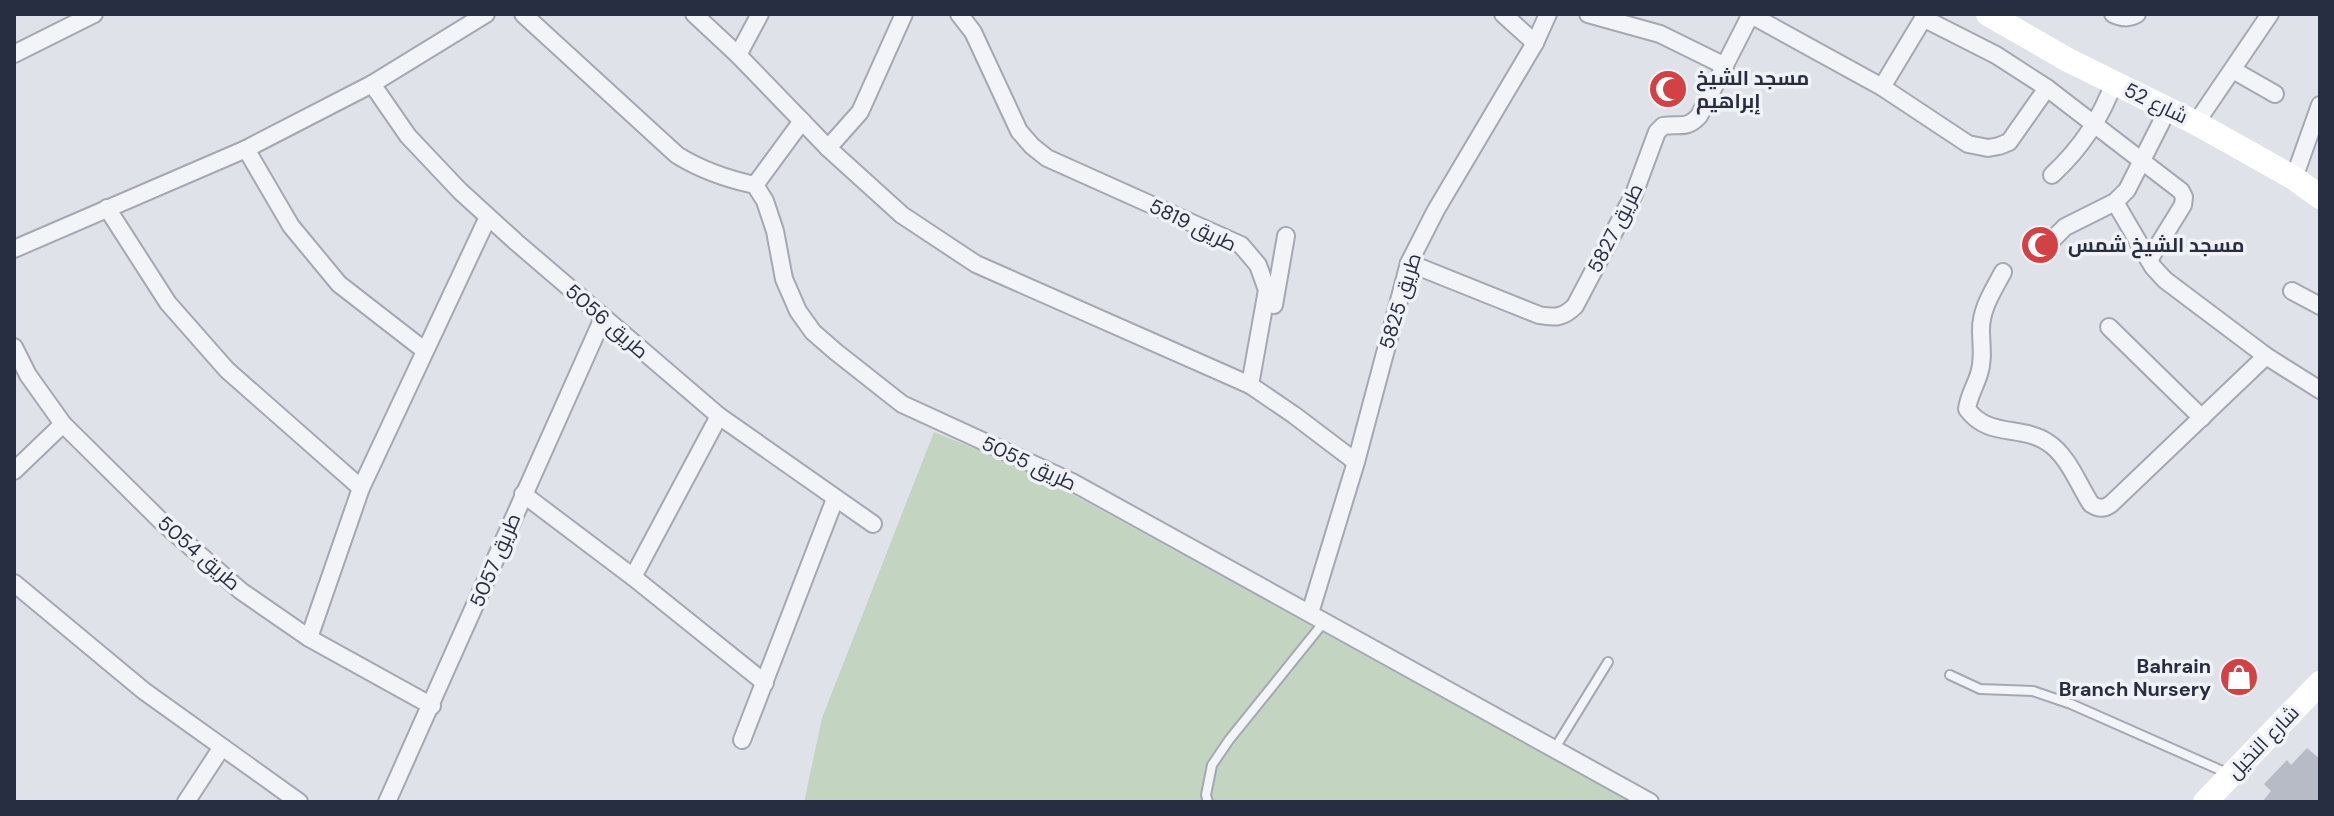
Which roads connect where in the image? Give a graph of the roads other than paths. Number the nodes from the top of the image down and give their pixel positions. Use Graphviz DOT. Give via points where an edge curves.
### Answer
graph roads {
  1 [pos="94,14"];
  2 [pos="486,14"];
  3 [pos="523,14"];
  4 [pos="694,14"];
  5 [pos="760,14"];
  6 [pos="904,14"];
  7 [pos="959,14"];
  8 [pos="1503,14"];
  9 [pos="1548,14"];
  10 [pos="1988,14"];
  11 [pos="2113,14"];
  12 [pos="2137,14"];
  13 [pos="2270,14"];
  14 [pos="1596,15"];
  15 [pos="1751,15"];
  16 [pos="1925,16"];
  17 [pos="1535,43"];
  18 [pos="14,54"];
  19 [pos="738,55"];
  20 [pos="1725,66"];
  21 [pos="2233,70"];
  22 [pos="2114,82"];
  23 [pos="372,84"];
  24 [pos="1882,87"];
  25 [pos="2047,88"];
  26 [pos="2275,94"];
  27 [pos="2320,105"];
  28 [pos="2168,109"];
  29 [pos="802,121"];
  30 [pos="2196,123"];
  31 [pos="2094,124"];
  32 [pos="828,148"];
  33 [pos="246,149"];
  34 [pos="2141,161"];
  35 [pos="2052,175"];
  36 [pos="2294,178"];
  37 [pos="755,185"];
  38 [pos="2320,197"];
  39 [pos="2115,202"];
  40 [pos="107,208"];
  41 [pos="488,217"];
  42 [pos="1286,236"];
  43 [pos="2053,239"];
  44 [pos="14,249"];
  45 [pos="2149,260"];
  46 [pos="1409,263"];
  47 [pos="2003,272"];
  48 [pos="2292,291"];
  49 [pos="2320,306"];
  50 [pos="603,318"];
  51 [pos="2109,327"];
  52 [pos="14,347"];
  53 [pos="424,350"];
  54 [pos="2266,356"];
  55 [pos="1254,388"];
  56 [pos="2320,390"];
  57 [pos="719,416"];
  58 [pos="2202,418"];
  59 [pos="63,424"];
  60 [pos="1356,462"];
  61 [pos="14,471"];
  62 [pos="361,488"];
  63 [pos="523,494"];
  64 [pos="835,499"];
  65 [pos="873,524"];
  66 [pos="633,577"];
  67 [pos="14,583"];
  68 [pos="1310,613"];
  69 [pos="1325,621"];
  70 [pos="309,638"];
  71 [pos="1608,662"];
  72 [pos="1950,675"];
  73 [pos="765,683"];
  74 [pos="2320,683"];
  75 [pos="432,706"];
  76 [pos="742,740"];
  77 [pos="222,747"];
  78 [pos="1555,748"];
  79 [pos="2232,775"];
  80 [pos="186,802"];
  81 [pos="299,802"];
  82 [pos="387,802"];
  83 [pos="1208,802"];
  84 [pos="1650,802"];
  85 [pos="2205,802"];
  1 -- 18 [label="street"];
  2 -- 23 [label="street"];
  3 -- 37 [label="street" via="677,155"];
  4 -- 19 [label="street"];
  5 -- 19 [label="street"];
  6 -- 32 [label="street" via="860,112"];
  7 -- 55 [label="street, طريق 5819" via="973,32 1019,131 1032,146 1047,158 1241,245 1258,265 1267,290"];
  8 -- 17 [label="street"];
  9 -- 17 [label="street, طريق 5825"];
  10 -- 22 [label="street, شارع 52"];
  11 -- 12 [label="street"];
  13 -- 21 [label="street"];
  14 -- 20 [label="street" via="1660,34"];
  15 -- 20 [label="street, طريق 5827"];
  15 -- 24 [label="street"];
  16 -- 24 [label="street"];
  16 -- 25 [label="street"];
  17 -- 46 [label="street, طريق 5825"];
  19 -- 29 [label="street"];
  20 -- 46 [label="street, طريق 5827" via="1692,124 1663,126 1657,132 1634,194 1565,316 1539,315"];
  21 -- 26 [label="street"];
  21 -- 30 [label="street"];
  22 -- 28 [label="street, شارع 52"];
  22 -- 31 [label="street"];
  23 -- 33 [label="street"];
  23 -- 41 [label="street, طريق 5056" via="408,136"];
  24 -- 25 [label="street" via="1968,144 1988,148 2009,142"];
  25 -- 31 [label="street"];
  27 -- 36 [label="street"];
  28 -- 30 [label="street, شارع 52"];
  28 -- 34 [label="street"];
  29 -- 32 [label="street"];
  29 -- 37 [label="street"];
  30 -- 36 [label="street, شارع 52"];
  31 -- 34 [label="street"];
  31 -- 35 [label="street"];
  32 -- 55 [label="street" via="902,215 976,264"];
  33 -- 40 [label="street"];
  33 -- 53 [label="street" via="291,226 339,284"];
  34 -- 39 [label="street"];
  34 -- 45 [label="street" via="2184,197"];
  36 -- 38 [label="street, شارع 52"];
  37 -- 68 [label="street, طريق 5055" via="765,201 784,279 798,311 813,332 902,404 1072,482"];
  39 -- 43 [label="street" via="2065,227"];
  39 -- 45 [label="street"];
  40 -- 44 [label="street"];
  40 -- 62 [label="street" via="168,303 227,370"];
  41 -- 50 [label="street, طريق 5056"];
  41 -- 53 [label="street"];
  42 -- 55 [label="street"];
  45 -- 54 [label="street" via="2165,280"];
  46 -- 60 [label="street, طريق 5825"];
  47 -- 58 [label="street" via="1982,318 1983,356 1967,409 1974,419 2047,441 2091,504 2105,508"];
  48 -- 49 [label="street"];
  50 -- 57 [label="street, طريق 5056"];
  50 -- 63 [label="street, طريق 5057"];
  51 -- 58 [label="street"];
  52 -- 59 [label="street, طريق 5054"];
  53 -- 62 [label="street"];
  54 -- 56 [label="street"];
  54 -- 58 [label="street"];
  55 -- 60 [label="street"];
  57 -- 64 [label="street, طريق 5056"];
  57 -- 66 [label="street"];
  59 -- 61 [label="street"];
  59 -- 70 [label="street, طريق 5054" via="241,591"];
  60 -- 68 [label="street, طريق 5825"];
  62 -- 70 [label="street"];
  63 -- 66 [label="street"];
  63 -- 75 [label="street, طريق 5057"];
  64 -- 65 [label="street, طريق 5056"];
  64 -- 73 [label="street"];
  66 -- 73 [label="street"];
  67 -- 77 [label="street" via="144,691"];
  68 -- 69 [label="street, طريق 5055"];
  69 -- 78 [label="street, طريق 5055"];
  69 -- 83 [label="lane" via="1212,765"];
  70 -- 75 [label="street, طريق 5054"];
  71 -- 78 [label="lane"];
  72 -- 79 [label="lane" via="1980,689 2033,691 2071,704"];
  73 -- 76 [label="street"];
  74 -- 79 [label="street, شارع النخيل"];
  75 -- 82 [label="street, طريق 5057"];
  77 -- 80 [label="street"];
  77 -- 81 [label="street"];
  78 -- 84 [label="street, طريق 5055"];
  79 -- 85 [label="street, شارع النخيل"];
}
